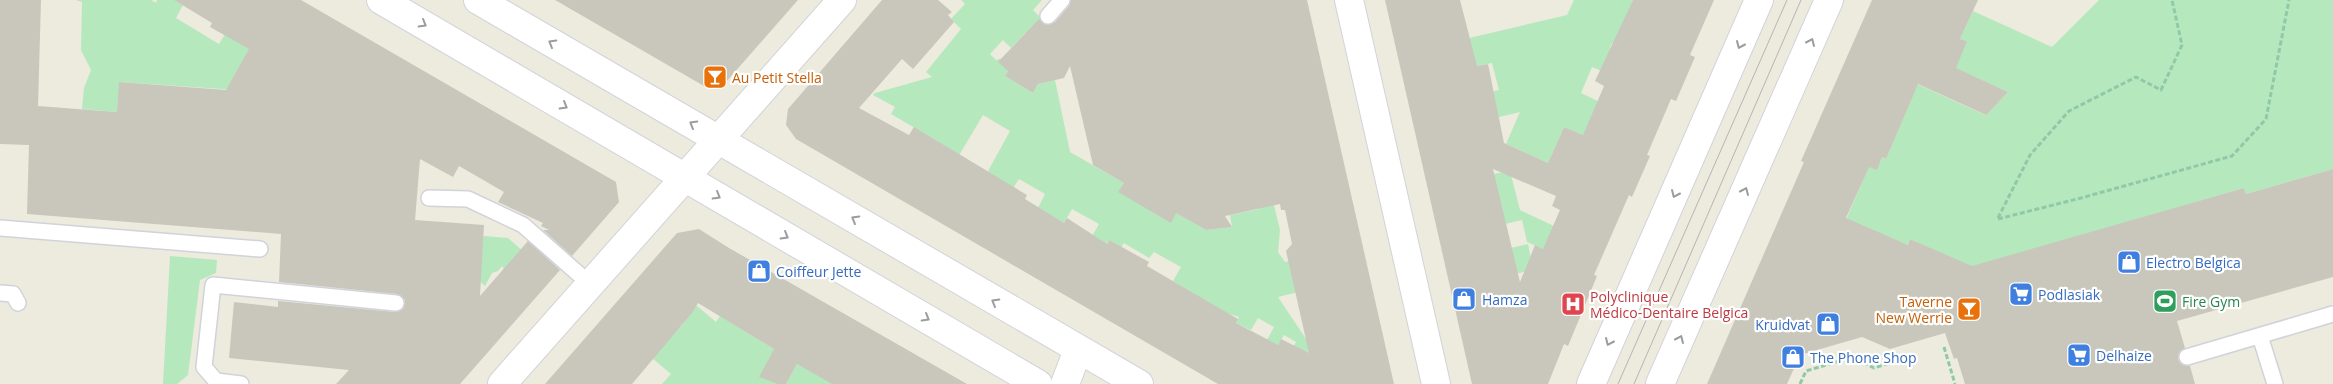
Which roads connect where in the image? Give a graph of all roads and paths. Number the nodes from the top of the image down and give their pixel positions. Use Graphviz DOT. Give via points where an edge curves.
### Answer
graph roads {
  1 [pos="381,0"];
  2 [pos="478,0"];
  3 [pos="842,0"];
  4 [pos="1062,0"];
  5 [pos="1349,0"];
  6 [pos="1759,0"];
  7 [pos="1829,0"];
  8 [pos="2172,0"];
  9 [pos="2289,0"];
  10 [pos="1048,16"];
  11 [pos="719,139"];
  12 [pos="684,177"];
  13 [pos="429,198"];
  14 [pos="0,228"];
  15 [pos="260,249"];
  16 [pos="590,284"];
  17 [pos="0,293"];
  18 [pos="18,303"];
  19 [pos="396,303"];
  20 [pos="2333,314"];
  21 [pos="2260,336"];
  22 [pos="1944,347"];
  23 [pos="1078,350"];
  24 [pos="2187,357"];
  25 [pos="1890,363"];
  26 [pos="241,384"];
  27 [pos="502,384"];
  28 [pos="1038,384"];
  29 [pos="1065,384"];
  30 [pos="1139,384"];
  31 [pos="1436,384"];
  32 [pos="1591,384"];
  33 [pos="1660,384"];
  34 [pos="1800,384"];
  35 [pos="1955,384"];
  36 [pos="2275,384"];
  1 -- 12 [label="street, one-way"];
  11 -- 2 [label="street, one-way"];
  3 -- 11 [label="street"];
  4 -- 10 [label="lane"];
  5 -- 31 [label="street"];
  6 -- 32 [label="street, one-way"];
  33 -- 7 [label="street, one-way"];
  8 -- 9 [label="path" via="2182,45 2162,90 2136,77 2069,111 2030,155 1998,219 2232,156 2266,118"];
  11 -- 12 [label="street"];
  23 -- 11 [label="street, one-way"];
  12 -- 16 [label="street"];
  12 -- 28 [label="street, one-way"];
  13 -- 16 [label="lane" via="468,199 523,225"];
  14 -- 15 [label="lane"];
  16 -- 27 [label="street"];
  17 -- 18 [label="lane" via="13,294"];
  19 -- 26 [label="lane" via="213,285 204,367 216,381"];
  20 -- 21 [label="lane"];
  21 -- 24 [label="lane"];
  21 -- 36 [label="lane"];
  22 -- 35 [label="path"];
  23 -- 29 [label="street"];
  23 -- 30 [label="street"];
  25 -- 34 [label="path" via="1874,368 1853,357 1806,371"];
}
